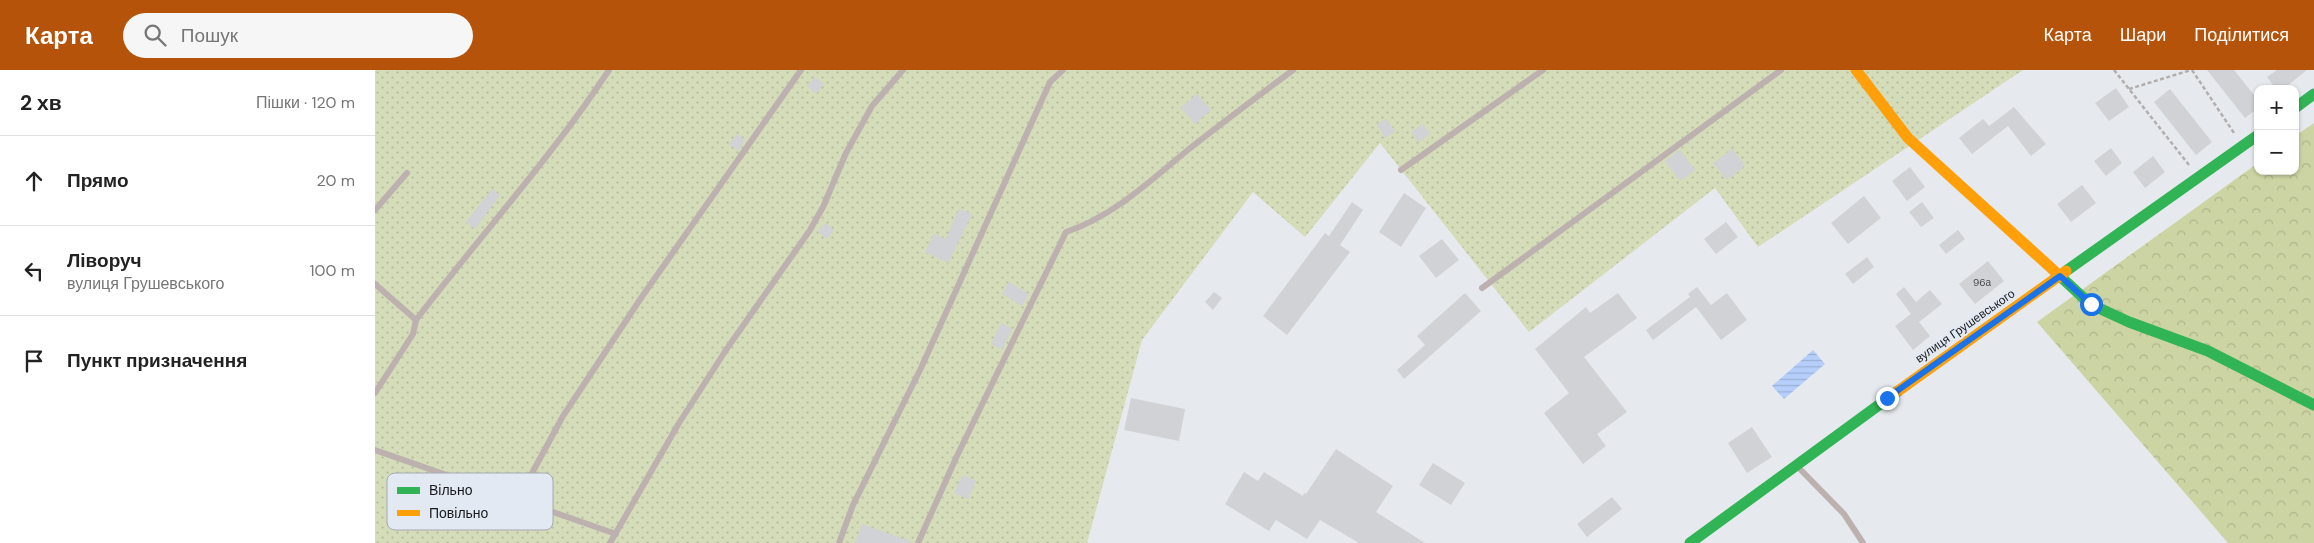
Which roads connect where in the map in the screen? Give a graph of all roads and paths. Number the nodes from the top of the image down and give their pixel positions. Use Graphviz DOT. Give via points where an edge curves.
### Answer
graph roads {
  1 [pos="609,70"];
  2 [pos="801,70"];
  3 [pos="903,70"];
  4 [pos="1063,70"];
  5 [pos="1293,70"];
  6 [pos="1543,70"];
  7 [pos="1781,70"];
  8 [pos="1856,70"];
  9 [pos="2114,70"];
  10 [pos="2191,70"];
  11 [pos="2129,89"];
  12 [pos="2314,94"];
  13 [pos="2299,105"];
  14 [pos="2254,138"];
  15 [pos="2243,146"];
  16 [pos="1401,170"];
  17 [pos="407,174"];
  18 [pos="2199,178"];
  19 [pos="375,210"];
  20 [pos="2060,276"];
  21 [pos="375,284"];
  22 [pos="1481,288"];
  23 [pos="416,320"];
  24 [pos="375,393"];
  25 [pos="2314,405"];
  26 [pos="375,450"];
  27 [pos="1796,465"];
  28 [pos="442,473"];
  29 [pos="532,473"];
  30 [pos="553,512"];
  31 [pos="616,534"];
  32 [pos="1692,542"];
  33 [pos="611,543"];
  34 [pos="839,543"];
  35 [pos="918,543"];
  36 [pos="1863,543"];
  1 -- 23 [label="lane" via="507,208"];
  2 -- 29 [label="lane" via="573,400"];
  3 -- 31 [label="lane" via="873,106 846,153 823,207 700,390"];
  4 -- 34 [label="lane" via="1049,82 921,368 853,505"];
  5 -- 35 [label="lane" via="1111,212 1066,232"];
  6 -- 16 [label="lane"];
  7 -- 22 [label="lane"];
  8 -- 20 [label="street" via="1908,138"];
  9 -- 11 [label="path"];
  10 -- 11 [label="path"];
  10 -- 15 [label="path"];
  11 -- 18 [label="path"];
  12 -- 13 [label="street"];
  14 -- 15 [label="street, вулиця Грушевського"];
  15 -- 18 [label="street, вулиця Грушевського"];
  17 -- 19 [label="lane"];
  18 -- 20 [label="street, вулиця Грушевського"];
  20 -- 25 [label="street" via="2091,304 2129,322 2208,351"];
  20 -- 27 [label="street, вулиця Грушевського"];
  21 -- 23 [label="lane"];
  23 -- 24 [label="lane" via="413,334"];
  26 -- 28 [label="lane"];
  27 -- 32 [label="street, вулиця Грушевського"];
  27 -- 36 [label="lane" via="1844,514"];
  30 -- 31 [label="lane"];
  31 -- 33 [label="lane"];
}
